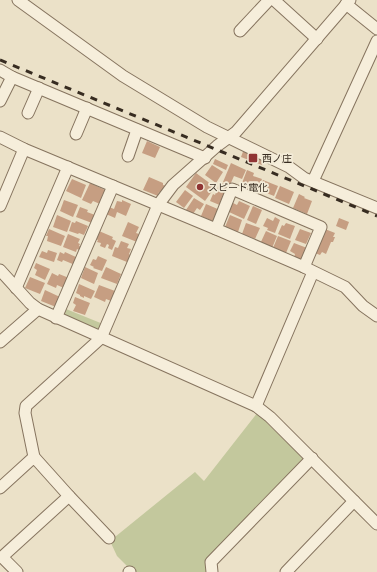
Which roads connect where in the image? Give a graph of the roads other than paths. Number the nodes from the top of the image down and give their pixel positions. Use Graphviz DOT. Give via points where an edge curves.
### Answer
graph roads {
  1 [pos="18,0"];
  2 [pos="269,0"];
  3 [pos="274,0"];
  4 [pos="348,2"];
  5 [pos="377,28"];
  6 [pos="240,31"];
  7 [pos="317,39"];
  8 [pos="377,41"];
  9 [pos="0,70"];
  10 [pos="12,77"];
  11 [pos="38,88"];
  12 [pos="0,100"];
  13 [pos="87,108"];
  14 [pos="28,113"];
  15 [pos="137,130"];
  16 [pos="76,134"];
  17 [pos="0,138"];
  18 [pos="228,138"];
  19 [pos="24,149"];
  20 [pos="128,156"];
  21 [pos="205,158"];
  22 [pos="68,168"];
  23 [pos="313,182"];
  24 [pos="113,186"];
  25 [pos="158,205"];
  26 [pos="0,206"];
  27 [pos="377,208"];
  28 [pos="216,229"];
  29 [pos="0,270"];
  30 [pos="308,270"];
  31 [pos="16,288"];
  32 [pos="38,309"];
  33 [pos="377,316"];
  34 [pos="56,318"];
  35 [pos="101,338"];
  36 [pos="1,340"];
  37 [pos="256,406"];
  38 [pos="34,457"];
  39 [pos="312,458"];
  40 [pos="0,488"];
  41 [pos="69,496"];
  42 [pos="354,501"];
  43 [pos="377,524"];
  44 [pos="109,538"];
  45 [pos="17,572"];
  46 [pos="212,572"];
  47 [pos="286,572"];
  1 -- 18 [label="street" via="123,76"];
  2 -- 6 [label="street"];
  3 -- 7 [label="street"];
  4 -- 5 [label="street"];
  4 -- 7 [label="street"];
  7 -- 18 [label="street"];
  8 -- 23 [label="street"];
  9 -- 10 [label="street"];
  10 -- 11 [label="street"];
  10 -- 12 [label="street"];
  11 -- 13 [label="street"];
  11 -- 14 [label="street"];
  13 -- 15 [label="street"];
  13 -- 16 [label="street"];
  15 -- 20 [label="street"];
  15 -- 21 [label="street"];
  17 -- 19 [label="street"];
  18 -- 21 [label="street"];
  18 -- 23 [label="street" via="289,166"];
  19 -- 22 [label="street"];
  19 -- 26 [label="street"];
  21 -- 25 [label="street" via="173,185"];
  22 -- 24 [label="street"];
  22 -- 31 [label="street"];
  23 -- 27 [label="street"];
  24 -- 25 [label="street"];
  24 -- 34 [label="street"];
  25 -- 28 [label="street"];
  25 -- 35 [label="street"];
  28 -- 30 [label="street"];
  28 -- 30 [label="street" via="232,189 321,227"];
  29 -- 31 [label="street"];
  30 -- 33 [label="street" via="345,287"];
  30 -- 37 [label="street"];
  31 -- 32 [label="street"];
  32 -- 34 [label="street"];
  32 -- 36 [label="street"];
  34 -- 35 [label="street"];
  35 -- 37 [label="street"];
  35 -- 38 [label="street" via="26,406 25,413"];
  37 -- 39 [label="street"];
  38 -- 40 [label="street"];
  38 -- 41 [label="street"];
  39 -- 42 [label="street"];
  39 -- 46 [label="street" via="211,562"];
  41 -- 44 [label="street"];
  41 -- 45 [label="street" via="2,557"];
  42 -- 43 [label="street"];
  42 -- 47 [label="street"];
}
